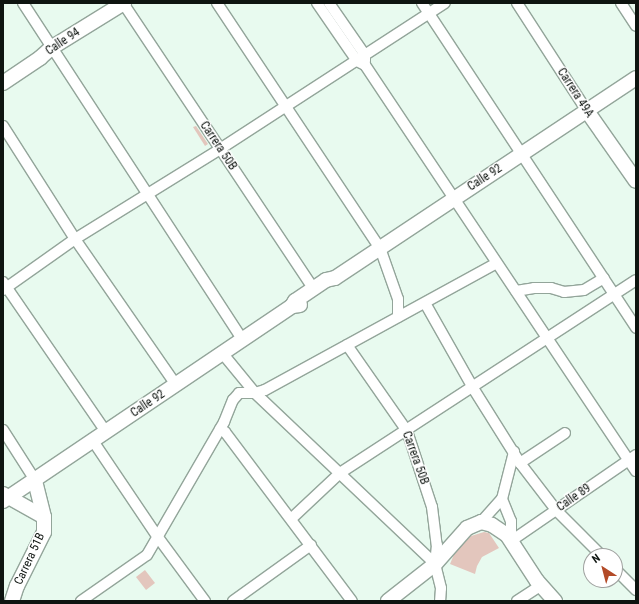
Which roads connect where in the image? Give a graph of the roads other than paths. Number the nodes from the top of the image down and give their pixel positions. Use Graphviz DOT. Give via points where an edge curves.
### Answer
graph roads {
  1 [pos="23,3"];
  2 [pos="123,3"];
  3 [pos="217,3"];
  4 [pos="317,3"];
  5 [pos="329,3"];
  6 [pos="422,3"];
  7 [pos="445,3"];
  8 [pos="517,3"];
  9 [pos="621,3"];
  10 [pos="429,13"];
  11 [pos="636,26"];
  12 [pos="51,48"];
  13 [pos="362,60"];
  14 [pos="636,78"];
  15 [pos="3,83"];
  16 [pos="287,106"];
  17 [pos="587,111"];
  18 [pos="3,126"];
  19 [pos="220,149"];
  20 [pos="522,154"];
  21 [pos="636,181"];
  22 [pos="147,194"];
  23 [pos="454,199"];
  24 [pos="75,239"];
  25 [pos="380,248"];
  26 [pos="497,263"];
  27 [pos="335,278"];
  28 [pos="604,278"];
  29 [pos="636,280"];
  30 [pos="4,287"];
  31 [pos="313,288"];
  32 [pos="516,291"];
  33 [pos="614,295"];
  34 [pos="425,303"];
  35 [pos="292,306"];
  36 [pos="398,317"];
  37 [pos="636,328"];
  38 [pos="548,339"];
  39 [pos="243,340"];
  40 [pos="347,345"];
  41 [pos="223,354"];
  42 [pos="176,385"];
  43 [pos="473,388"];
  44 [pos="255,393"];
  45 [pos="220,429"];
  46 [pos="3,430"];
  47 [pos="407,431"];
  48 [pos="106,432"];
  49 [pos="566,433"];
  50 [pos="93,441"];
  51 [pos="514,452"];
  52 [pos="632,458"];
  53 [pos="520,463"];
  54 [pos="50,470"];
  55 [pos="636,471"];
  56 [pos="340,473"];
  57 [pos="35,480"];
  58 [pos="5,497"];
  59 [pos="502,498"];
  60 [pos="40,499"];
  61 [pos="556,510"];
  62 [pos="44,517"];
  63 [pos="291,519"];
  64 [pos="481,522"];
  65 [pos="157,536"];
  66 [pos="511,541"];
  67 [pos="311,545"];
  68 [pos="594,548"];
  69 [pos="435,564"];
  70 [pos="623,577"];
  71 [pos="540,586"];
  72 [pos="636,590"];
  73 [pos="12,601"];
  74 [pos="81,601"];
  75 [pos="205,601"];
  76 [pos="233,601"];
  77 [pos="352,601"];
  78 [pos="388,601"];
  79 [pos="440,601"];
  80 [pos="517,601"];
  81 [pos="555,601"];
  1 -- 12 [label="street"];
  2 -- 12 [label="street, Calle 94"];
  2 -- 19 [label="street, Carrera 50B"];
  3 -- 16 [label="street"];
  4 -- 13 [label="street"];
  5 -- 13 [label="street"];
  6 -- 10 [label="street"];
  7 -- 10 [label="street"];
  8 -- 17 [label="street, Carrera 49A"];
  9 -- 11 [label="street"];
  10 -- 13 [label="street"];
  10 -- 20 [label="street"];
  12 -- 15 [label="street, Calle 94"];
  12 -- 22 [label="street"];
  13 -- 16 [label="street"];
  13 -- 23 [label="street"];
  14 -- 17 [label="street, Calle 92"];
  16 -- 19 [label="street"];
  16 -- 25 [label="street"];
  17 -- 20 [label="street, Calle 92"];
  17 -- 21 [label="street, Carrera 49A"];
  18 -- 24 [label="street"];
  19 -- 22 [label="street"];
  19 -- 31 [label="street, Carrera 50B"];
  20 -- 23 [label="street, Calle 92"];
  20 -- 28 [label="street"];
  22 -- 24 [label="street"];
  22 -- 39 [label="street"];
  23 -- 25 [label="street, Calle 92"];
  23 -- 26 [label="street"];
  24 -- 30 [label="street"];
  24 -- 42 [label="street"];
  25 -- 27 [label="street, Calle 92"];
  25 -- 36 [label="street" via="398,299"];
  26 -- 32 [label="street"];
  26 -- 34 [label="street"];
  27 -- 31 [label="street, Calle 92"];
  27 -- 35 [label="street, Calle 92" via="330,285 299,306"];
  28 -- 32 [label="street" via="584,290 564,292 551,288 534,288"];
  28 -- 33 [label="street"];
  29 -- 33 [label="street"];
  30 -- 48 [label="street"];
  31 -- 35 [label="street, Calle 92" via="295,300"];
  32 -- 38 [label="street"];
  33 -- 37 [label="street"];
  33 -- 38 [label="street"];
  34 -- 36 [label="street"];
  34 -- 43 [label="street"];
  35 -- 39 [label="street, Calle 92"];
  36 -- 40 [label="street"];
  38 -- 43 [label="street"];
  38 -- 52 [label="street"];
  39 -- 41 [label="street, Calle 92"];
  40 -- 44 [label="street"];
  40 -- 47 [label="street, Carrera 50B"];
  41 -- 42 [label="street, Calle 92"];
  41 -- 44 [label="street"];
  42 -- 48 [label="street, Calle 92"];
  43 -- 47 [label="street"];
  43 -- 51 [label="street"];
  44 -- 45 [label="street" via="239,393 233,400"];
  44 -- 56 [label="street"];
  45 -- 63 [label="street" via="226,432"];
  45 -- 65 [label="street"];
  46 -- 57 [label="street"];
  47 -- 56 [label="street"];
  47 -- 69 [label="street, Carrera 50B" via="432,507 437,545"];
  48 -- 50 [label="street, Calle 92"];
  49 -- 53 [label="street"];
  50 -- 54 [label="street, Calle 92"];
  50 -- 65 [label="street"];
  51 -- 53 [label="street"];
  51 -- 59 [label="street"];
  52 -- 55 [label="street"];
  52 -- 61 [label="street, Calle 89"];
  53 -- 61 [label="street"];
  54 -- 57 [label="street, Calle 92"];
  54 -- 60 [label="street"];
  56 -- 63 [label="street"];
  56 -- 69 [label="street"];
  57 -- 58 [label="street, Calle 92"];
  57 -- 60 [label="street, Carrera 51B"];
  58 -- 62 [label="street"];
  59 -- 64 [label="street"];
  59 -- 66 [label="street" via="511,521"];
  60 -- 62 [label="street, Carrera 51B"];
  61 -- 66 [label="street, Calle 89"];
  61 -- 68 [label="street"];
  62 -- 73 [label="street, Carrera 51B" via="44,532"];
  63 -- 67 [label="street"];
  64 -- 66 [label="street" via="497,528"];
  64 -- 69 [label="street" via="467,528"];
  65 -- 74 [label="street" via="147,555"];
  65 -- 75 [label="street"];
  66 -- 71 [label="street"];
  67 -- 76 [label="street"];
  67 -- 77 [label="street"];
  69 -- 78 [label="street"];
  69 -- 79 [label="street" via="441,588"];
  70 -- 72 [label="street"];
  71 -- 80 [label="street"];
  71 -- 81 [label="street"];
}
